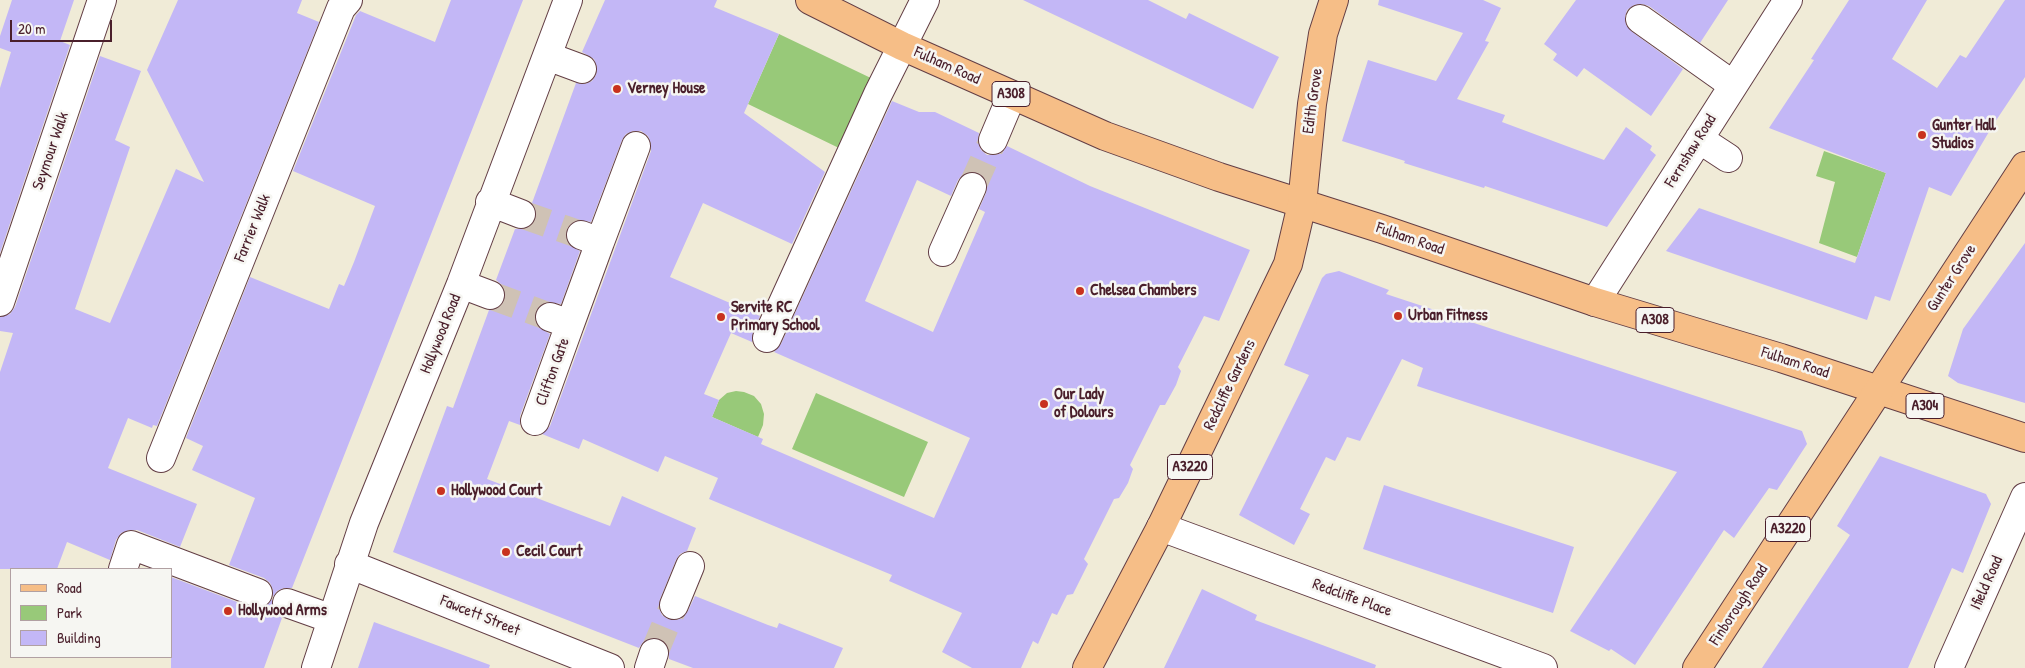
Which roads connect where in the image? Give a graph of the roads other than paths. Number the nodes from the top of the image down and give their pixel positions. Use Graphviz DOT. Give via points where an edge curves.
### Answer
graph roads {
  1 [pos="102,0"];
  2 [pos="348,0"];
  3 [pos="568,0"];
  4 [pos="810,0"];
  5 [pos="925,0"];
  6 [pos="1334,0"];
  7 [pos="1788,0"];
  8 [pos="1640,18"];
  9 [pos="902,46"];
  10 [pos="547,56"];
  11 [pos="582,69"];
  12 [pos="1733,85"];
  13 [pos="1012,95"];
  14 [pos="1699,139"];
  15 [pos="993,140"];
  16 [pos="636,146"];
  17 [pos="1728,158"];
  18 [pos="2025,166"];
  19 [pos="967,199"];
  20 [pos="490,202"];
  21 [pos="1302,204"];
  22 [pos="521,214"];
  23 [pos="943,252"];
  24 [pos="461,284"];
  25 [pos="490,296"];
  26 [pos="0,302"];
  27 [pos="1595,302"];
  28 [pos="767,338"];
  29 [pos="1879,391"];
  30 [pos="535,421"];
  31 [pos="2025,438"];
  32 [pos="161,458"];
  33 [pos="2025,498"];
  34 [pos="1161,527"];
  35 [pos="349,564"];
  36 [pos="690,566"];
  37 [pos="123,568"];
  38 [pos="258,593"];
  39 [pos="287,603"];
  40 [pos="674,605"];
  41 [pos="332,619"];
  42 [pos="316,668"];
  43 [pos="610,668"];
  44 [pos="1087,668"];
  45 [pos="1544,668"];
  46 [pos="1697,668"];
  47 [pos="1949,668"];
  1 -- 26 [label="street, Seymour Walk"];
  2 -- 32 [label="street, Farrier Walk" via="341,8"];
  3 -- 10 [label="street, Hollywood Road"];
  4 -- 9 [label="main road, Fulham Road / A308"];
  5 -- 9 [label="street"];
  6 -- 21 [label="main road, Edith Grove / A3220" via="1323,34 1312,104"];
  7 -- 12 [label="street, Fernshaw Road"];
  8 -- 12 [label="street"];
  9 -- 13 [label="main road, Fulham Road / A308"];
  9 -- 28 [label="street"];
  10 -- 11 [label="street"];
  10 -- 20 [label="street, Hollywood Road"];
  12 -- 14 [label="street, Fernshaw Road"];
  13 -- 15 [label="street"];
  13 -- 21 [label="main road, Fulham Road / A308" via="1105,136"];
  14 -- 17 [label="street"];
  14 -- 27 [label="street, Fernshaw Road"];
  16 -- 30 [label="street, Clifton Gate" via="591,239 560,320"];
  18 -- 29 [label="main road, Gunter Grove / A3220"];
  19 -- 23 [label="street"];
  20 -- 22 [label="street"];
  20 -- 24 [label="street, Hollywood Road"];
  21 -- 27 [label="main road, Fulham Road / A308"];
  21 -- 34 [label="main road, Redcliffe Gardens / A3220" via="1288,264"];
  24 -- 25 [label="street"];
  24 -- 35 [label="street, Hollywood Road"];
  27 -- 29 [label="main road, Fulham Road / A308"];
  29 -- 31 [label="main road, Fulham Road / A304"];
  29 -- 46 [label="main road, Finborough Road / A3220"];
  33 -- 47 [label="street, Ifield Road"];
  34 -- 44 [label="main road, Redcliffe Gardens / A3220"];
  34 -- 45 [label="street, Redcliffe Place"];
  35 -- 41 [label="street, Hollywood Road"];
  35 -- 43 [label="street, Fawcett Street"];
  36 -- 40 [label="street"];
  37 -- 38 [label="street" via="131,545"];
  39 -- 41 [label="street"];
  41 -- 42 [label="street, Hollywood Road"];
}
